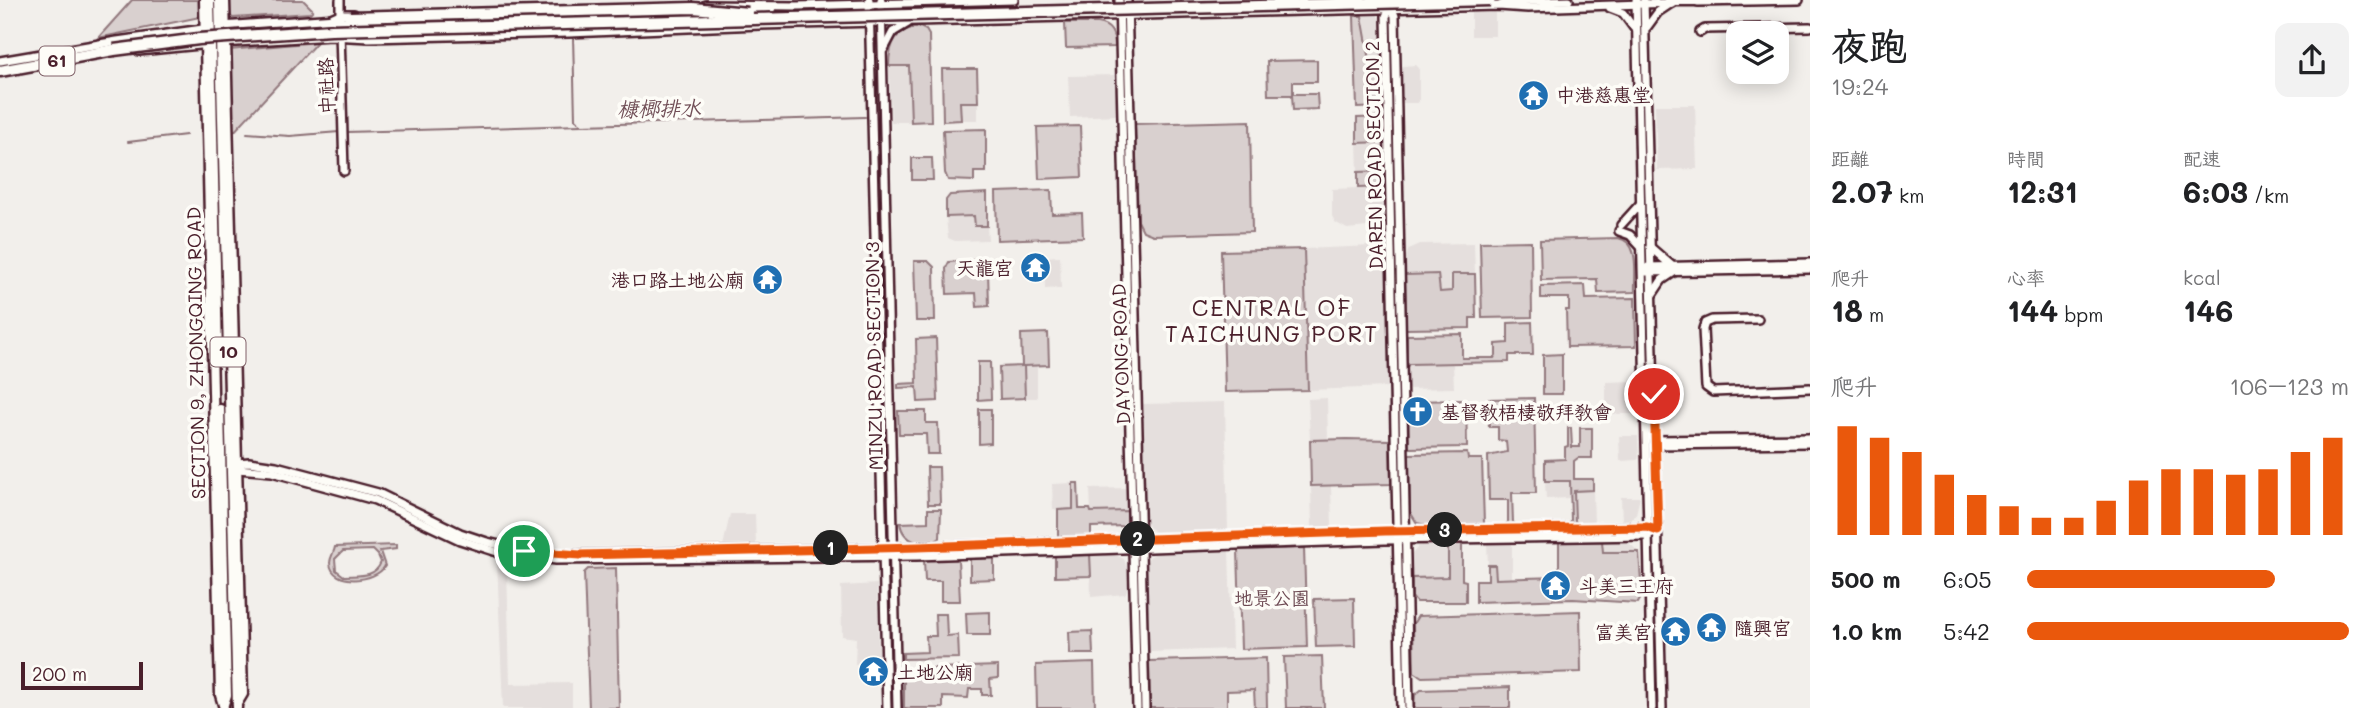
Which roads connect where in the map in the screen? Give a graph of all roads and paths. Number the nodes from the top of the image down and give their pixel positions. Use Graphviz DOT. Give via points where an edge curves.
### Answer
graph roads {
  1 [pos="204,0"];
  2 [pos="210,0"];
  3 [pos="219,0"];
  4 [pos="225,0"];
  5 [pos="340,0"];
  6 [pos="1014,0"];
  7 [pos="1119,0"];
  8 [pos="1127,0"];
  9 [pos="1252,0"];
  10 [pos="1279,0"];
  11 [pos="1490,0"];
  12 [pos="1569,0"];
  13 [pos="1701,0"];
  14 [pos="1799,0"];
  15 [pos="1636,1"];
  16 [pos="1645,1"];
  17 [pos="1672,1"];
  18 [pos="869,2"];
  19 [pos="881,2"];
  20 [pos="1391,4"];
  21 [pos="1499,6"];
  22 [pos="1602,6"];
  23 [pos="1280,12"];
  24 [pos="748,13"];
  25 [pos="1123,16"];
  26 [pos="342,17"];
  27 [pos="914,21"];
  28 [pos="627,22"];
  29 [pos="870,22"];
  30 [pos="881,22"];
  31 [pos="215,27"];
  32 [pos="1810,27"];
  33 [pos="1700,32"];
  34 [pos="369,35"];
  35 [pos="1645,35"];
  36 [pos="344,36"];
  37 [pos="1636,36"];
  38 [pos="216,44"];
  39 [pos="882,56"];
  40 [pos="0,68"];
  41 [pos="344,170"];
  42 [pos="1640,204"];
  43 [pos="1650,228"];
  44 [pos="1641,232"];
  45 [pos="1641,247"];
  46 [pos="1650,247"];
  47 [pos="1810,263"];
  48 [pos="1651,269"];
  49 [pos="1673,269"];
  50 [pos="1810,269"];
  51 [pos="1642,271"];
  52 [pos="1651,295"];
  53 [pos="1758,319"];
  54 [pos="1810,388"];
  55 [pos="1646,432"];
  56 [pos="1810,440"];
  57 [pos="1655,443"];
  58 [pos="237,466"];
  59 [pos="1648,531"];
  60 [pos="1658,531"];
  61 [pos="1401,536"];
  62 [pos="1137,544"];
  63 [pos="883,552"];
  64 [pos="894,552"];
  65 [pos="237,706"];
  66 [pos="224,707"];
  67 [pos="887,708"];
  68 [pos="897,708"];
  69 [pos="1137,708"];
  70 [pos="1146,708"];
  71 [pos="1401,708"];
  72 [pos="1409,708"];
  73 [pos="1652,708"];
  74 [pos="1662,708"];
  1 -- 31 [label="main road, SECTION 9, ZHONGQING ROAD"];
  2 -- 31 [label="main road, SECTION 9, ZHONGQING ROAD / 10"];
  3 -- 31 [label="main road, SECTION 9, ZHONGQING ROAD / 10"];
  4 -- 31 [label="main road, SECTION 9, ZHONGQING ROAD"];
  5 -- 26 [label="street, 中社路"];
  6 -- 19 [label="street"];
  7 -- 25 [label="street, DAYONG ROAD"];
  8 -- 25 [label="street, DAYONG ROAD"];
  9 -- 24 [label="highway, 61"];
  10 -- 23 [label="street"];
  11 -- 28 [label="highway, 61, bridge"];
  12 -- 21 [label="street"];
  13 -- 17 [label="highway"];
  14 -- 17 [label="street"];
  15 -- 16 [label="street"];
  15 -- 22 [label="street"];
  15 -- 37 [label="street"];
  16 -- 17 [label="street"];
  16 -- 35 [label="street"];
  17 -- 35 [label="street" via="1653,17"];
  18 -- 19 [label="street"];
  18 -- 26 [label="street" via="758,10"];
  18 -- 29 [label="street, MINZU ROAD SECTION 3"];
  19 -- 30 [label="street, MINZU ROAD SECTION 3"];
  20 -- 21 [label="street"];
  20 -- 23 [label="street"];
  20 -- 61 [label="street, DAREN ROAD SECTION 2" via="1386,16"];
  21 -- 22 [label="street"];
  22 -- 37 [label="street" via="1623,13"];
  23 -- 25 [label="street"];
  24 -- 26 [label="highway, bridge" via="693,8"];
  24 -- 40 [label="highway, 61, bridge" via="291,26 113,45"];
  25 -- 27 [label="street"];
  25 -- 62 [label="street, DAYONG ROAD"];
  26 -- 31 [label="street"];
  26 -- 36 [label="street, 中社路"];
  27 -- 30 [label="street"];
  27 -- 39 [label="street" via="892,32"];
  28 -- 34 [label="highway" via="614,29"];
  28 -- 40 [label="highway, 61, bridge" via="212,38"];
  29 -- 30 [label="street"];
  29 -- 36 [label="street"];
  29 -- 63 [label="street, MINZU ROAD SECTION 3"];
  30 -- 39 [label="street, MINZU ROAD SECTION 3"];
  31 -- 38 [label="main road, SECTION 9, ZHONGQING ROAD / 10"];
  31 -- 38 [label="main road, SECTION 9, ZHONGQING ROAD"];
  31 -- 40 [label="street" via="117,41"];
  32 -- 33 [label="street"];
  34 -- 36 [label="street"];
  35 -- 43 [label="street"];
  36 -- 38 [label="street"];
  36 -- 41 [label="street, 中社路"];
  37 -- 42 [label="street"];
  38 -- 40 [label="street"];
  38 -- 58 [label="main road, SECTION 9, ZHONGQING ROAD"];
  38 -- 65 [label="main road, SECTION 9, ZHONGQING ROAD / 10"];
  38 -- 66 [label="main road, SECTION 9, ZHONGQING ROAD / 10"];
  39 -- 64 [label="street, MINZU ROAD SECTION 3"];
  42 -- 44 [label="street"];
  42 -- 45 [label="street" via="1620,228"];
  43 -- 44 [label="street"];
  43 -- 46 [label="street"];
  44 -- 45 [label="street"];
  45 -- 51 [label="street"];
  46 -- 48 [label="street"];
  46 -- 49 [label="street"];
  47 -- 49 [label="street"];
  48 -- 49 [label="street"];
  48 -- 51 [label="street"];
  48 -- 52 [label="street"];
  49 -- 50 [label="street"];
  49 -- 52 [label="street"];
  51 -- 55 [label="street"];
  52 -- 57 [label="street"];
  53 -- 54 [label="street" via="1705,324 1707,389"];
  55 -- 57 [label="street"];
  55 -- 59 [label="street"];
  56 -- 57 [label="street"];
  57 -- 60 [label="street"];
  58 -- 63 [label="street" via="249,462 276,466 376,497 430,527 478,546 535,559"];
  58 -- 65 [label="main road, SECTION 9, ZHONGQING ROAD" via="243,694"];
  59 -- 60 [label="street"];
  59 -- 61 [label="street"];
  59 -- 73 [label="street"];
  60 -- 74 [label="street"];
  61 -- 62 [label="street"];
  61 -- 71 [label="street, DAREN ROAD SECTION 2"];
  61 -- 72 [label="street, DAREN ROAD SECTION 2"];
  62 -- 64 [label="street"];
  62 -- 69 [label="street, DAYONG ROAD"];
  62 -- 70 [label="street, DAYONG ROAD"];
  63 -- 64 [label="street"];
  63 -- 67 [label="street, MINZU ROAD SECTION 3"];
  64 -- 68 [label="street, MINZU ROAD SECTION 3"];
}
